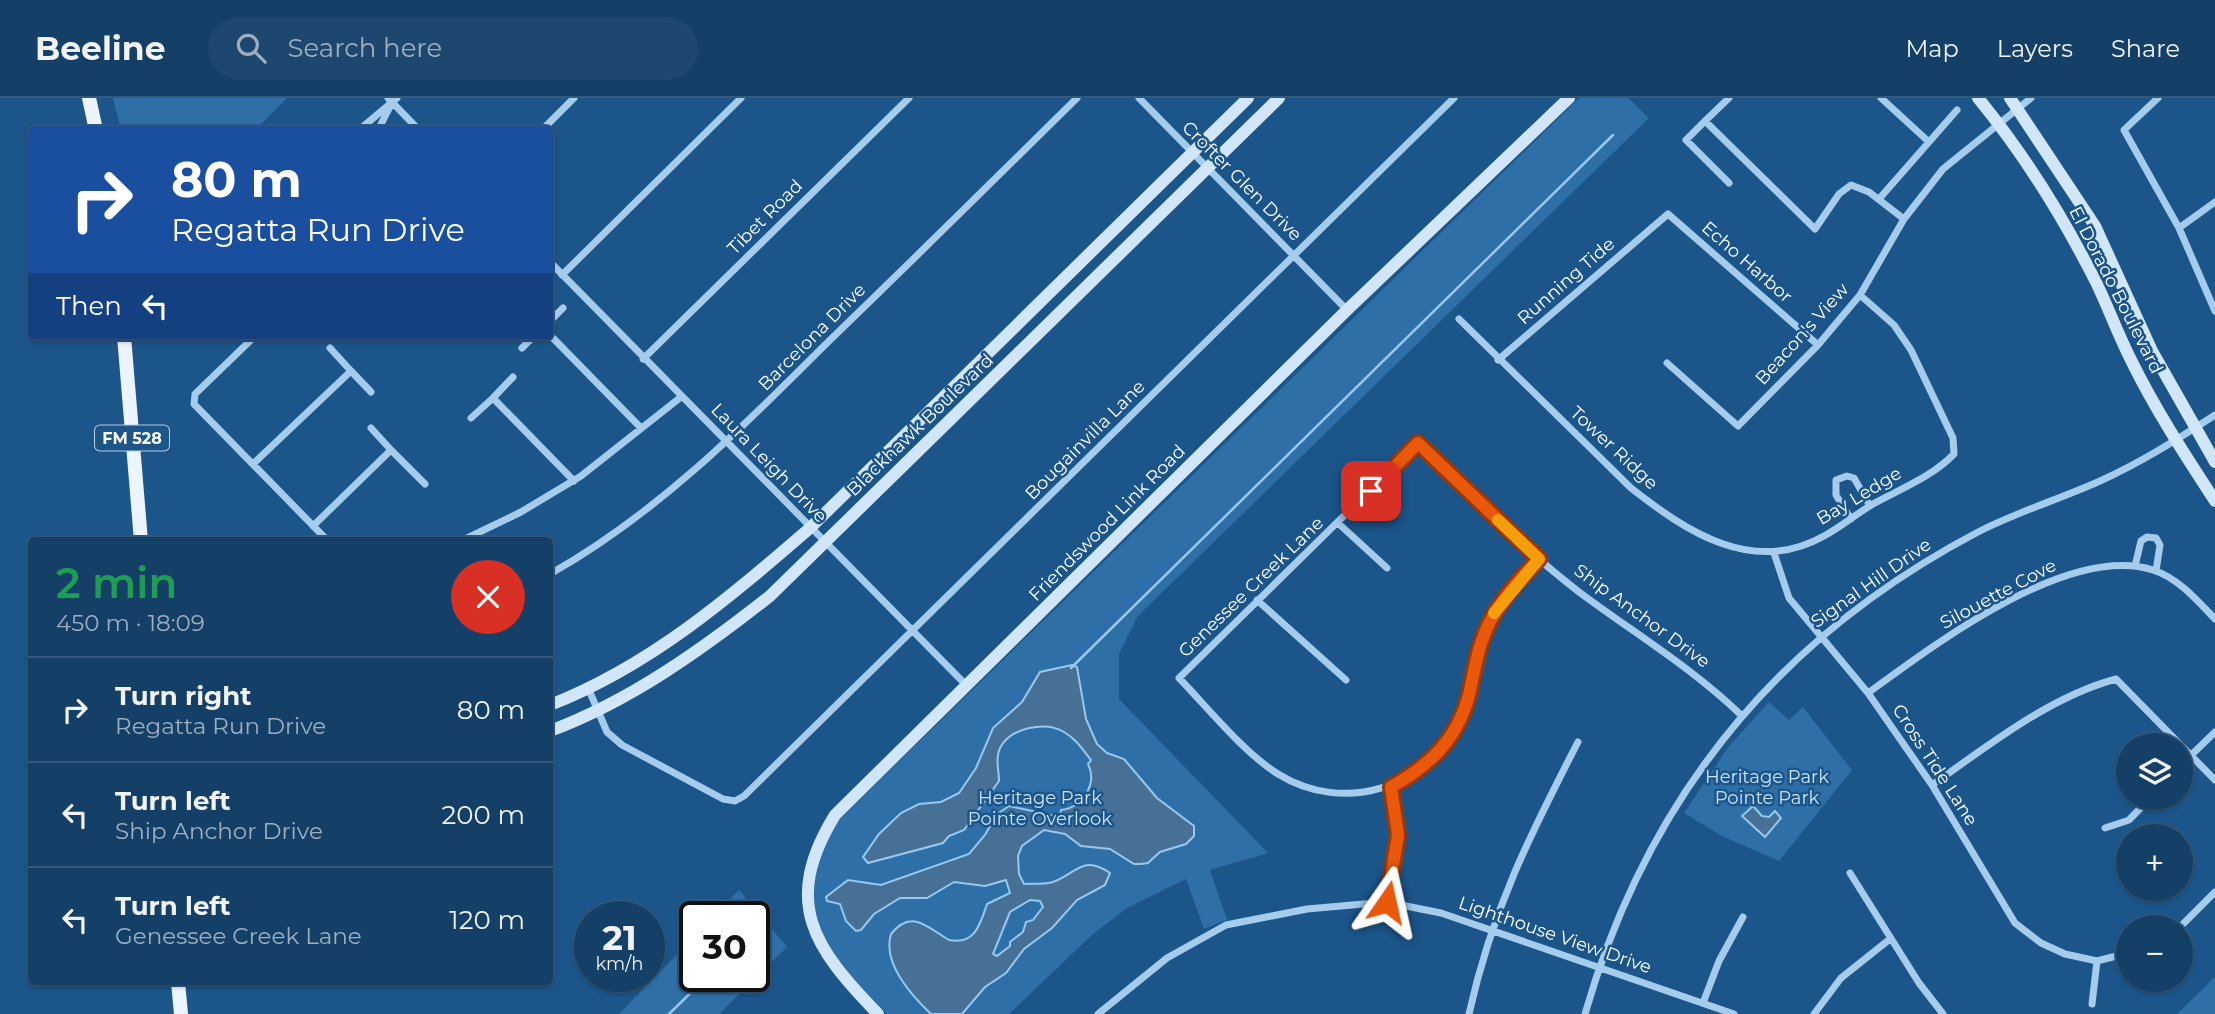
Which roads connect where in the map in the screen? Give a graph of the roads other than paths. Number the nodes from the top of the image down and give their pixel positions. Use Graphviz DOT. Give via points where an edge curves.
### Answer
graph roads {
  1 [pos="89,98"];
  2 [pos="574,98"];
  3 [pos="741,98"];
  4 [pos="909,98"];
  5 [pos="1077,98"];
  6 [pos="1139,98"];
  7 [pos="1248,98"];
  8 [pos="1279,98"];
  9 [pos="1454,98"];
  10 [pos="1569,98"];
  11 [pos="1729,98"];
  12 [pos="1881,98"];
  13 [pos="1978,98"];
  14 [pos="2031,98"];
  15 [pos="2158,98"];
  16 [pos="392,100"];
  17 [pos="2014,103"];
  18 [pos="1957,110"];
  19 [pos="1705,121"];
  20 [pos="1998,122"];
  21 [pos="95,126"];
  22 [pos="363,126"];
  23 [pos="380,126"];
  24 [pos="415,126"];
  25 [pos="546,126"];
  26 [pos="1929,142"];
  27 [pos="1192,154"];
  28 [pos="1207,169"];
  29 [pos="1729,183"];
  30 [pos="1879,199"];
  31 [pos="2215,202"];
  32 [pos="1904,219"];
  33 [pos="1655,226"];
  34 [pos="2179,228"];
  35 [pos="1294,256"];
  36 [pos="553,265"];
  37 [pos="1074,268"];
  38 [pos="2117,274"];
  39 [pos="562,275"];
  40 [pos="2096,283"];
  41 [pos="1090,284"];
  42 [pos="1860,295"];
  43 [pos="563,308"];
  44 [pos="1347,310"];
  45 [pos="2215,312"];
  46 [pos="553,318"];
  47 [pos="1459,319"];
  48 [pos="553,338"];
  49 [pos="124,340"];
  50 [pos="251,340"];
  51 [pos="530,340"];
  52 [pos="1818,345"];
  53 [pos="330,348"];
  54 [pos="522,348"];
  55 [pos="985,355"];
  56 [pos="643,359"];
  57 [pos="1498,360"];
  58 [pos="1667,363"];
  59 [pos="351,371"];
  60 [pos="1001,371"];
  61 [pos="513,377"];
  62 [pos="372,392"];
  63 [pos="681,397"];
  64 [pos="493,398"];
  65 [pos="2215,415"];
  66 [pos="471,418"];
  67 [pos="371,428"];
  68 [pos="641,428"];
  69 [pos="2193,429"];
  70 [pos="2175,440"];
  71 [pos="727,442"];
  72 [pos="391,450"];
  73 [pos="1432,457"];
  74 [pos="2215,462"];
  75 [pos="253,464"];
  76 [pos="574,481"];
  77 [pos="425,484"];
  78 [pos="2215,501"];
  79 [pos="1870,506"];
  80 [pos="1851,519"];
  81 [pos="1339,524"];
  82 [pos="313,526"];
  83 [pos="810,528"];
  84 [pos="141,537"];
  85 [pos="324,537"];
  86 [pos="469,537"];
  87 [pos="825,543"];
  88 [pos="1774,553"];
  89 [pos="1539,559"];
  90 [pos="2135,566"];
  91 [pos="1387,568"];
  92 [pos="2156,571"];
  93 [pos="553,572"];
  94 [pos="1257,600"];
  95 [pos="2215,619"];
  96 [pos="912,633"];
  97 [pos="1820,636"];
  98 [pos="1346,680"];
  99 [pos="967,685"];
  100 [pos="589,690"];
  101 [pos="1868,693"];
  102 [pos="553,704"];
  103 [pos="596,709"];
  104 [pos="1741,715"];
  105 [pos="553,730"];
  106 [pos="2215,732"];
  107 [pos="2169,733"];
  108 [pos="1578,742"];
  109 [pos="2193,753"];
  110 [pos="2193,757"];
  111 [pos="2215,780"];
  112 [pos="1932,785"];
  113 [pos="1391,787"];
  114 [pos="2139,810"];
  115 [pos="2105,828"];
  116 [pos="1850,873"];
  117 [pos="2215,892"];
  118 [pos="1387,902"];
  119 [pos="2192,915"];
  120 [pos="1743,917"];
  121 [pos="1490,930"];
  122 [pos="1890,939"];
  123 [pos="2116,956"];
  124 [pos="2097,961"];
  125 [pos="1599,966"];
  126 [pos="178,985"];
  127 [pos="1703,1003"];
  128 [pos="2092,1004"];
  129 [pos="181,1014"];
  130 [pos="878,1014"];
  131 [pos="1098,1014"];
  132 [pos="1469,1014"];
  133 [pos="1585,1014"];
  134 [pos="1734,1014"];
  135 [pos="1814,1014"];
  136 [pos="1942,1014"];
  1 -- 21 [label="main road"];
  2 -- 25 [label="street"];
  3 -- 39 [label="street"];
  4 -- 56 [label="street, Tibet Road"];
  5 -- 71 [label="street, Barcelona Drive"];
  6 -- 27 [label="street, Crofter Glen Drive"];
  7 -- 27 [label="main road, Blackhawk Boulevard"];
  8 -- 28 [label="main road, Blackhawk Boulevard"];
  9 -- 35 [label="street, Bougainvilla Lane"];
  10 -- 44 [label="main road, Friendswood Link Road"];
  11 -- 19 [label="street"];
  12 -- 26 [label="street"];
  13 -- 20 [label="main road, El Dorado Boulevard"];
  14 -- 17 [label="street, Beacon's View"];
  15 -- 34 [label="street" via="2124,131"];
  16 -- 22 [label="street"];
  16 -- 23 [label="street"];
  16 -- 24 [label="street"];
  17 -- 20 [label="street, Beacon's View"];
  17 -- 38 [label="main road, El Dorado Boulevard" via="2095,226"];
  18 -- 26 [label="street"];
  19 -- 29 [label="street" via="1686,140"];
  19 -- 30 [label="street" via="1815,229 1839,194 1851,185"];
  20 -- 32 [label="street, Beacon's View" via="1943,169"];
  20 -- 40 [label="main road, El Dorado Boulevard" via="2050,199"];
  26 -- 30 [label="street"];
  27 -- 28 [label="street, Crofter Glen Drive"];
  27 -- 37 [label="main road, Blackhawk Boulevard"];
  28 -- 35 [label="street, Crofter Glen Drive"];
  28 -- 41 [label="main road, Blackhawk Boulevard"];
  30 -- 32 [label="street"];
  31 -- 34 [label="street"];
  32 -- 42 [label="street, Beacon's View"];
  33 -- 52 [label="street, Echo Harbor" via="1668,214"];
  33 -- 57 [label="street, Running Tide"];
  34 -- 45 [label="street"];
  35 -- 44 [label="street, Crofter Glen Drive"];
  35 -- 96 [label="street, Bougainvilla Lane"];
  36 -- 39 [label="street, Laura Leigh Drive"];
  37 -- 41 [label="main road"];
  37 -- 55 [label="main road, Blackhawk Boulevard"];
  38 -- 40 [label="main road"];
  38 -- 69 [label="main road, El Dorado Boulevard"];
  39 -- 56 [label="street, Laura Leigh Drive"];
  40 -- 70 [label="main road, El Dorado Boulevard"];
  41 -- 60 [label="main road, Blackhawk Boulevard"];
  42 -- 52 [label="street, Beacon's View"];
  42 -- 79 [label="street, Bay Ledge" via="1894,325 1911,350 1953,438 1954,454 1943,466"];
  43 -- 46 [label="street"];
  44 -- 99 [label="main road, Friendswood Link Road"];
  47 -- 57 [label="street, Tower Ridge"];
  48 -- 68 [label="street"];
  49 -- 84 [label="main road, FM 528"];
  50 -- 75 [label="street" via="195,394 194,404"];
  51 -- 54 [label="street"];
  52 -- 58 [label="street, Beacon's View" via="1738,426"];
  53 -- 59 [label="street"];
  55 -- 60 [label="main road"];
  55 -- 83 [label="main road, Blackhawk Boulevard"];
  56 -- 63 [label="street, Laura Leigh Drive"];
  57 -- 88 [label="street, Tower Ridge" via="1652,505 1722,547"];
  59 -- 62 [label="street"];
  59 -- 75 [label="street"];
  60 -- 87 [label="main road, Blackhawk Boulevard"];
  61 -- 64 [label="street"];
  63 -- 68 [label="street"];
  63 -- 71 [label="street, Laura Leigh Drive"];
  64 -- 66 [label="street"];
  64 -- 76 [label="street"];
  65 -- 69 [label="street, Signal Hill Drive"];
  67 -- 72 [label="street"];
  68 -- 76 [label="street"];
  69 -- 70 [label="street, Signal Hill Drive"];
  69 -- 74 [label="main road, El Dorado Boulevard"];
  70 -- 78 [label="main road, El Dorado Boulevard"];
  70 -- 97 [label="street, Signal Hill Drive" via="2098,482 1981,530 1937,554"];
  71 -- 83 [label="street, Laura Leigh Drive"];
  71 -- 93 [label="street, Barcelona Drive" via="658,503"];
  72 -- 77 [label="street"];
  72 -- 82 [label="street"];
  73 -- 81 [label="street, Genessee Creek Lane" via="1418,443"];
  73 -- 89 [label="street, Ship Anchor Drive"];
  75 -- 82 [label="street"];
  76 -- 86 [label="street"];
  79 -- 80 [label="street, Bay Ledge"];
  79 -- 80 [label="street" via="1854,478 1836,480 1836,495"];
  80 -- 88 [label="street, Bay Ledge" via="1823,537"];
  81 -- 91 [label="street"];
  81 -- 94 [label="street, Genessee Creek Lane"];
  82 -- 85 [label="street"];
  83 -- 87 [label="street, Laura Leigh Drive"];
  83 -- 100 [label="main road, Blackhawk Boulevard" via="669,643"];
  87 -- 96 [label="street, Laura Leigh Drive"];
  87 -- 103 [label="main road, Blackhawk Boulevard" via="716,639"];
  88 -- 97 [label="street, Cross Tide Lane" via="1789,598"];
  89 -- 104 [label="street, Ship Anchor Drive" via="1682,663"];
  89 -- 113 [label="street" via="1496,608 1478,652 1463,717 1448,742 1416,773"];
  90 -- 92 [label="street, Silouette Cove"];
  90 -- 92 [label="street" via="2141,541 2156,538 2160,545"];
  90 -- 101 [label="street, Silouette Cove" via="2082,570 2047,583 1982,616"];
  92 -- 95 [label="street, Silouette Cove" via="2186,589"];
  94 -- 98 [label="street"];
  94 -- 113 [label="street, Genessee Creek Lane" via="1179,678 1259,760 1297,785 1341,794"];
  96 -- 99 [label="street, Laura Leigh Drive"];
  96 -- 103 [label="street, Bougainvilla Lane" via="735,801 714,796 622,745 607,732"];
  97 -- 101 [label="street, Cross Tide Lane"];
  97 -- 104 [label="street, Signal Hill Drive"];
  99 -- 130 [label="main road, Friendswood Link Road" via="835,815 814,854 807,900 822,948"];
  100 -- 102 [label="main road, Blackhawk Boulevard"];
  100 -- 103 [label="street"];
  101 -- 112 [label="street, Cross Tide Lane"];
  103 -- 105 [label="main road, Blackhawk Boulevard"];
  104 -- 125 [label="street, Signal Hill Drive" via="1700,768 1644,858"];
  106 -- 109 [label="street"];
  107 -- 112 [label="street" via="2116,679 2032,717"];
  108 -- 121 [label="street" via="1518,858"];
  110 -- 111 [label="street"];
  112 -- 124 [label="street, Cross Tide Lane" via="2015,923 2041,943"];
  113 -- 118 [label="street" via="1398,835"];
  114 -- 115 [label="street" via="2129,820"];
  116 -- 122 [label="street"];
  117 -- 119 [label="street"];
  118 -- 121 [label="street, Lighthouse View Drive" via="1441,913"];
  118 -- 131 [label="street, Lighthouse View Drive" via="1307,909 1226,925 1167,958"];
  120 -- 127 [label="street"];
  121 -- 125 [label="street, Lighthouse View Drive"];
  121 -- 132 [label="street"];
  122 -- 135 [label="street" via="1841,978"];
  122 -- 136 [label="street"];
  123 -- 124 [label="street"];
  124 -- 128 [label="street"];
  125 -- 127 [label="street, Lighthouse View Drive"];
  125 -- 133 [label="street, Signal Hill Drive"];
  126 -- 129 [label="main road"];
  127 -- 134 [label="street, Lighthouse View Drive"];
}
